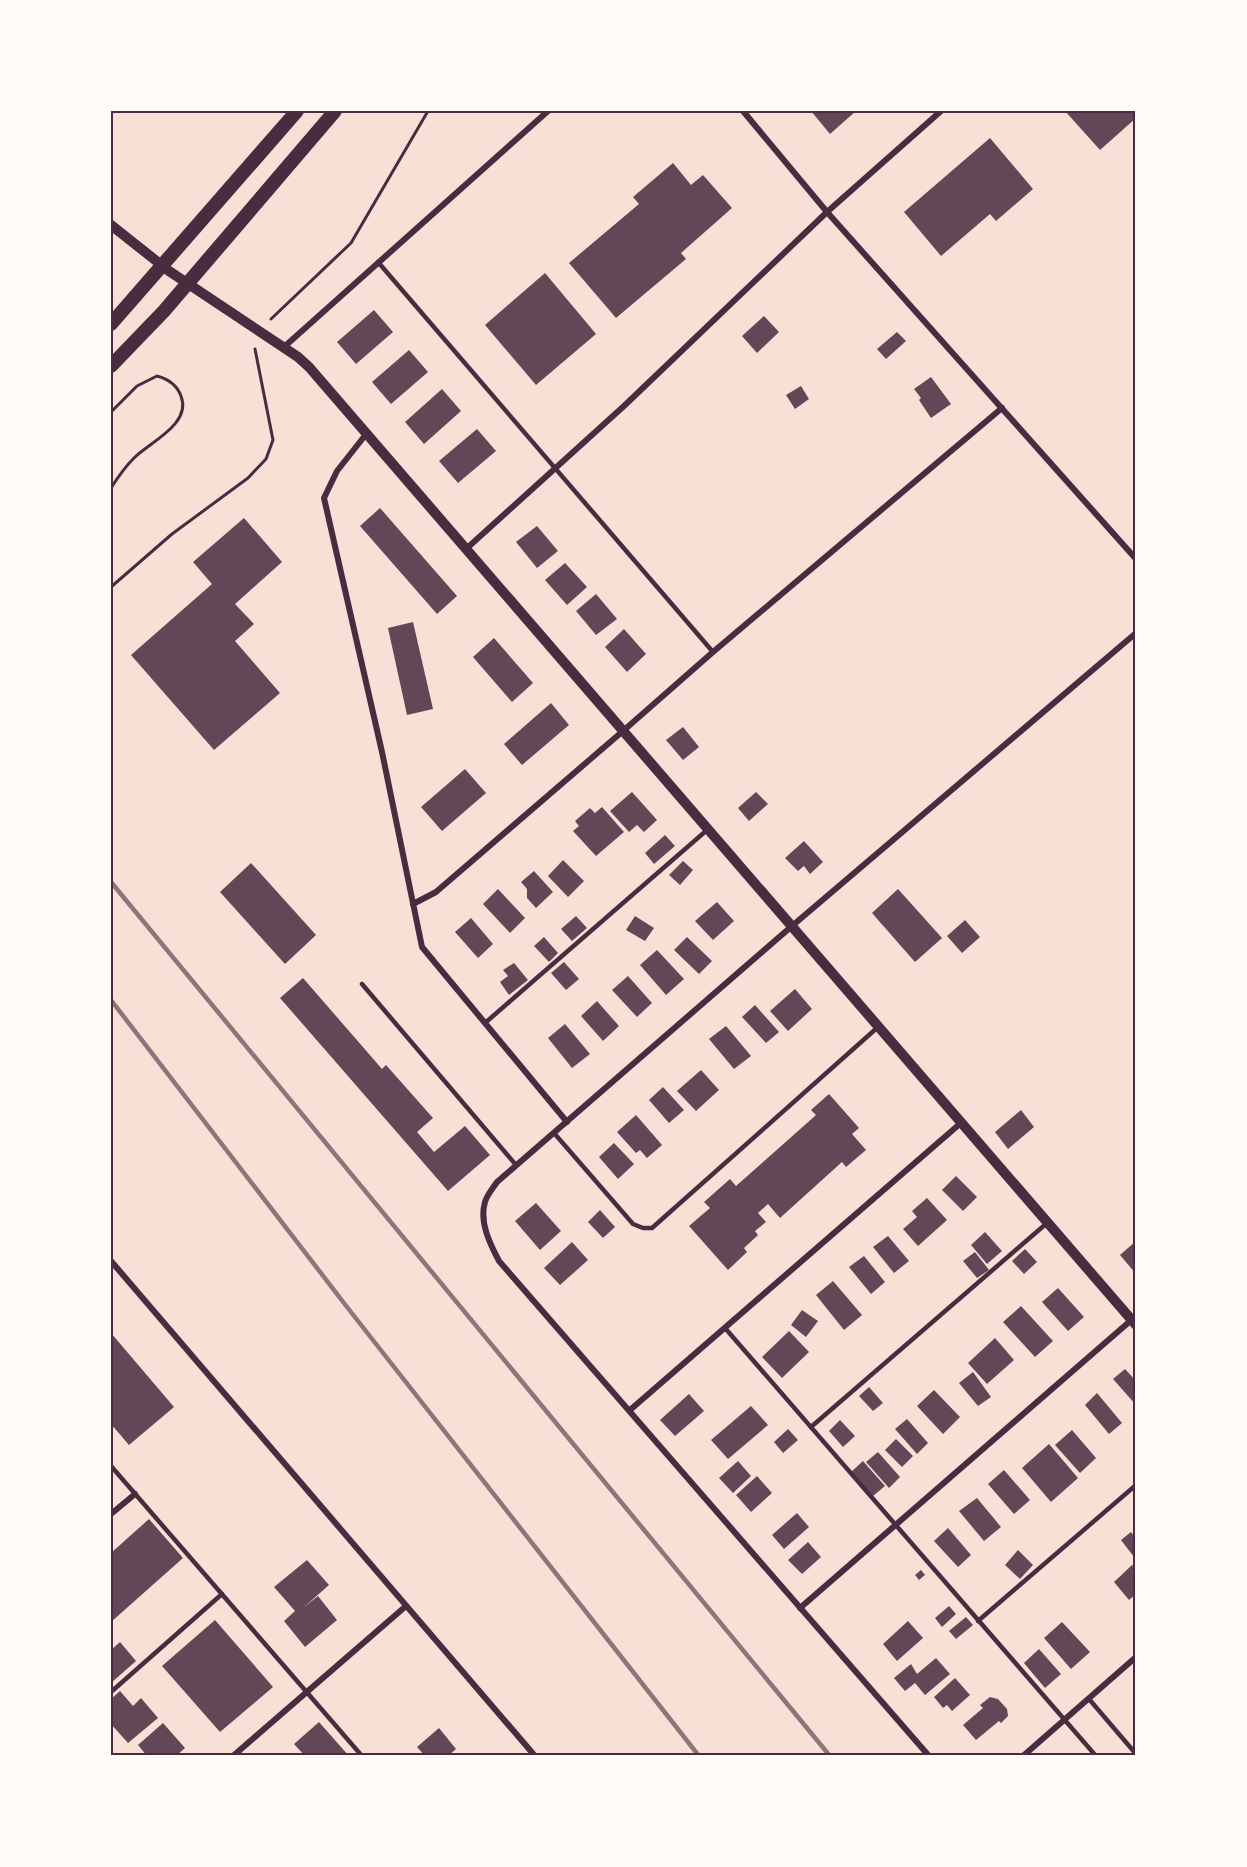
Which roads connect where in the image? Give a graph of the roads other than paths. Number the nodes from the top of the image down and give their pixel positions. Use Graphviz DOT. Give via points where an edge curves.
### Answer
graph roads {
  1 [pos="297,111"];
  2 [pos="335,111"];
  3 [pos="548,111"];
  4 [pos="743,111"];
  5 [pos="941,111"];
  6 [pos="827,212"];
  7 [pos="111,225"];
  8 [pos="378,262"];
  9 [pos="111,324"];
  10 [pos="284,347"];
  11 [pos="111,366"];
  12 [pos="1002,408"];
  13 [pos="367,433"];
  14 [pos="555,468"];
  15 [pos="466,549"];
  16 [pos="1136,560"];
  17 [pos="1136,633"];
  18 [pos="712,652"];
  19 [pos="623,731"];
  20 [pos="707,830"];
  21 [pos="413,904"];
  22 [pos="792,926"];
  23 [pos="362,984"];
  24 [pos="485,1023"];
  25 [pos="878,1027"];
  26 [pos="567,1122"];
  27 [pos="962,1122"];
  28 [pos="555,1132"];
  29 [pos="516,1165"];
  30 [pos="1048,1223"];
  31 [pos="111,1261"];
  32 [pos="1134,1320"];
  33 [pos="725,1328"];
  34 [pos="630,1410"];
  35 [pos="811,1427"];
  36 [pos="111,1466"];
  37 [pos="1136,1485"];
  38 [pos="135,1494"];
  39 [pos="111,1514"];
  40 [pos="895,1525"];
  41 [pos="222,1594"];
  42 [pos="406,1606"];
  43 [pos="800,1608"];
  44 [pos="978,1621"];
  45 [pos="1136,1658"];
  46 [pos="111,1692"];
  47 [pos="306,1692"];
  48 [pos="1089,1698"];
  49 [pos="1064,1720"];
  50 [pos="1136,1754"];
  51 [pos="233,1756"];
  52 [pos="362,1756"];
  53 [pos="536,1756"];
  54 [pos="929,1756"];
  55 [pos="1023,1756"];
  56 [pos="1096,1756"];
  1 -- 9 [label="main road"];
  2 -- 11 [label="main road" via="203,266"];
  3 -- 8 [label="street"];
  4 -- 6 [label="street"];
  5 -- 6 [label="street"];
  6 -- 12 [label="street"];
  6 -- 14 [label="street"];
  7 -- 10 [label="street" via="169,271"];
  8 -- 10 [label="street"];
  8 -- 14 [label="lane"];
  10 -- 13 [label="street" via="309,367"];
  12 -- 16 [label="street"];
  12 -- 18 [label="street"];
  13 -- 15 [label="street"];
  13 -- 21 [label="street" via="337,471 324,498"];
  14 -- 15 [label="street"];
  14 -- 18 [label="lane"];
  15 -- 19 [label="street"];
  17 -- 22 [label="street"];
  18 -- 19 [label="street"];
  19 -- 20 [label="street"];
  19 -- 21 [label="street" via="436,892"];
  20 -- 22 [label="street"];
  20 -- 24 [label="lane"];
  21 -- 24 [label="street" via="422,947"];
  22 -- 25 [label="street"];
  22 -- 26 [label="street"];
  23 -- 29 [label="lane"];
  24 -- 26 [label="street"];
  25 -- 27 [label="street"];
  25 -- 28 [label="lane" via="652,1228 633,1224"];
  26 -- 28 [label="street"];
  27 -- 30 [label="street"];
  27 -- 33 [label="street"];
  28 -- 29 [label="street"];
  29 -- 34 [label="street" via="497,1182 485,1202 483,1220 490,1242 499,1261"];
  30 -- 32 [label="street"];
  30 -- 35 [label="lane"];
  31 -- 42 [label="street"];
  32 -- 40 [label="street"];
  33 -- 34 [label="street"];
  33 -- 35 [label="lane"];
  34 -- 43 [label="street"];
  35 -- 40 [label="lane"];
  36 -- 38 [label="lane"];
  37 -- 44 [label="lane"];
  38 -- 39 [label="street"];
  38 -- 41 [label="lane"];
  40 -- 43 [label="street"];
  40 -- 44 [label="lane"];
  41 -- 46 [label="lane"];
  41 -- 47 [label="lane"];
  42 -- 47 [label="street"];
  42 -- 53 [label="street"];
  43 -- 54 [label="street"];
  44 -- 49 [label="lane"];
  45 -- 48 [label="street"];
  47 -- 51 [label="street"];
  47 -- 52 [label="lane"];
  48 -- 49 [label="street"];
  48 -- 50 [label="lane"];
  49 -- 55 [label="street"];
  49 -- 56 [label="lane"];
}
